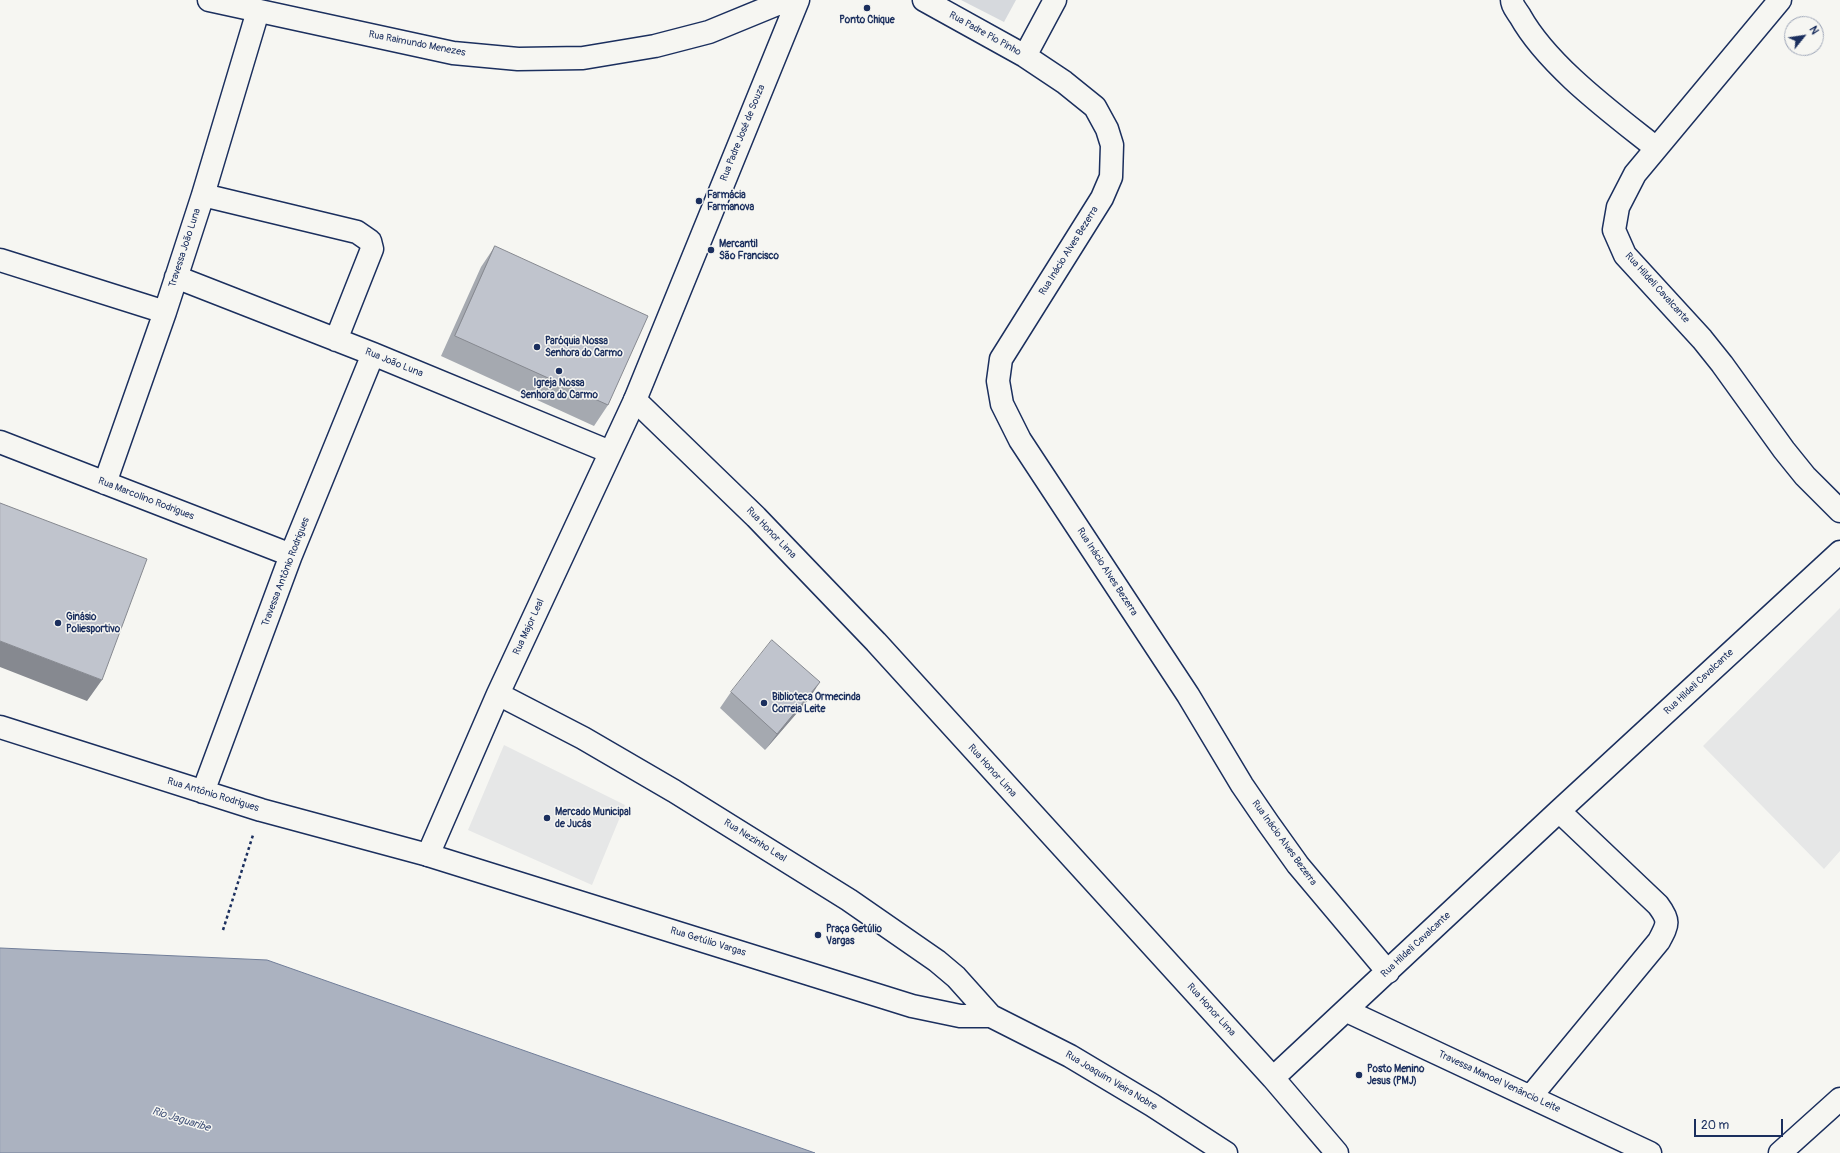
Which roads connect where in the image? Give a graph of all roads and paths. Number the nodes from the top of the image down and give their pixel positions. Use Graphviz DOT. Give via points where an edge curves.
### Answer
graph roads {
  1 [pos="209,0"];
  2 [pos="786,0"];
  3 [pos="798,0"];
  4 [pos="924,0"];
  5 [pos="1055,0"];
  6 [pos="1512,0"];
  7 [pos="1780,0"];
  8 [pos="258,11"];
  9 [pos="1025,56"];
  10 [pos="1112,145"];
  11 [pos="1656,148"];
  12 [pos="203,195"];
  13 [pos="0,260"];
  14 [pos="176,277"];
  15 [pos="165,312"];
  16 [pos="336,340"];
  17 [pos="373,354"];
  18 [pos="635,400"];
  19 [pos="0,442"];
  20 [pos="610,452"];
  21 [pos="105,483"];
  22 [pos="1840,511"];
  23 [pos="1840,552"];
  24 [pos="291,555"];
  25 [pos="498,694"];
  26 [pos="0,727"];
  27 [pos="203,792"];
  28 [pos="261,810"];
  29 [pos="1559,811"];
  30 [pos="428,855"];
  31 [pos="223,930"];
  32 [pos="1388,972"];
  33 [pos="1347,1011"];
  34 [pos="991,1016"];
  35 [pos="1273,1078"];
  36 [pos="1531,1096"];
  37 [pos="1840,1099"];
  38 [pos="1226,1153"];
  39 [pos="1337,1153"];
  40 [pos="1650,1153"];
  41 [pos="1780,1153"];
  1 -- 8 [label="street, Rua Raimundo Menezes"];
  2 -- 8 [label="street, Rua Raimundo Menezes" via="709,32 655,46 583,58 518,59 453,53"];
  3 -- 18 [label="street, Rua Padre José de Souza"];
  4 -- 9 [label="street, Rua Padre Pio Pinho"];
  5 -- 9 [label="street, Rua Padre Pio Pinho"];
  6 -- 11 [label="street" via="1526,28 1550,56 1594,98"];
  7 -- 11 [label="street, Rua Hildeli Cavalcante"];
  8 -- 12 [label="street, Travessa João Luna"];
  9 -- 10 [label="street, Rua Padre Pio Pinho" via="1095,107"];
  10 -- 32 [label="street, Rua Inácio Alves Bezerra" via="1111,176 1102,198 1001,359 998,381 1002,404 1020,440 1188,695 1242,785 1298,865"];
  11 -- 22 [label="street, Rua Hildeli Cavalcante" via="1635,174 1618,207 1614,230 1626,255 1702,339 1784,450 1805,476"];
  12 -- 14 [label="street, Travessa João Luna"];
  12 -- 16 [label="street" via="356,232 370,241 372,249"];
  13 -- 15 [label="street"];
  14 -- 15 [label="street, Travessa João Luna"];
  14 -- 16 [label="street, Rua João Luna"];
  15 -- 21 [label="street, Travessa João Luna"];
  16 -- 17 [label="street, Rua João Luna"];
  17 -- 20 [label="street, Rua João Luna"];
  17 -- 24 [label="street, Travessa Antônio Rodrigues"];
  18 -- 20 [label="street, Rua Major Leal"];
  18 -- 35 [label="street, Rua Honor Lima" via="756,517 876,642"];
  19 -- 21 [label="street, Rua Marcolino Rodrigues"];
  20 -- 25 [label="street, Rua Major Leal"];
  21 -- 24 [label="street, Rua Marcolino Rodrigues"];
  23 -- 29 [label="street, Rua Hildeli Cavalcante"];
  24 -- 27 [label="street, Travessa Antônio Rodrigues"];
  25 -- 30 [label="street, Rua Major Leal"];
  25 -- 34 [label="street, Rua Nezinho Leal" via="583,738 674,791 848,900 956,977"];
  26 -- 27 [label="street, Rua Antônio Rodrigues"];
  27 -- 28 [label="street, Rua Antônio Rodrigues"];
  28 -- 30 [label="street, Rua Antônio Rodrigues"];
  28 -- 31 [label="path"];
  29 -- 32 [label="street, Rua Hildeli Cavalcante"];
  29 -- 36 [label="street" via="1658,905 1666,917 1667,926 1659,941"];
  30 -- 34 [label="street, Rua Getúlio Vargas" via="912,1006 960,1016"];
  32 -- 33 [label="street, Rua Hildeli Cavalcante"];
  33 -- 35 [label="street, Rua Hildeli Cavalcante"];
  33 -- 36 [label="street, Travessa Manoel Venâncio Leite"];
  34 -- 38 [label="street, Rua Joaquim Vieira Nobre" via="1070,1056"];
  35 -- 39 [label="street, Rua Honor Lima"];
  36 -- 40 [label="street, Travessa Manoel Venâncio Leite"];
  37 -- 41 [label="street"];
}
